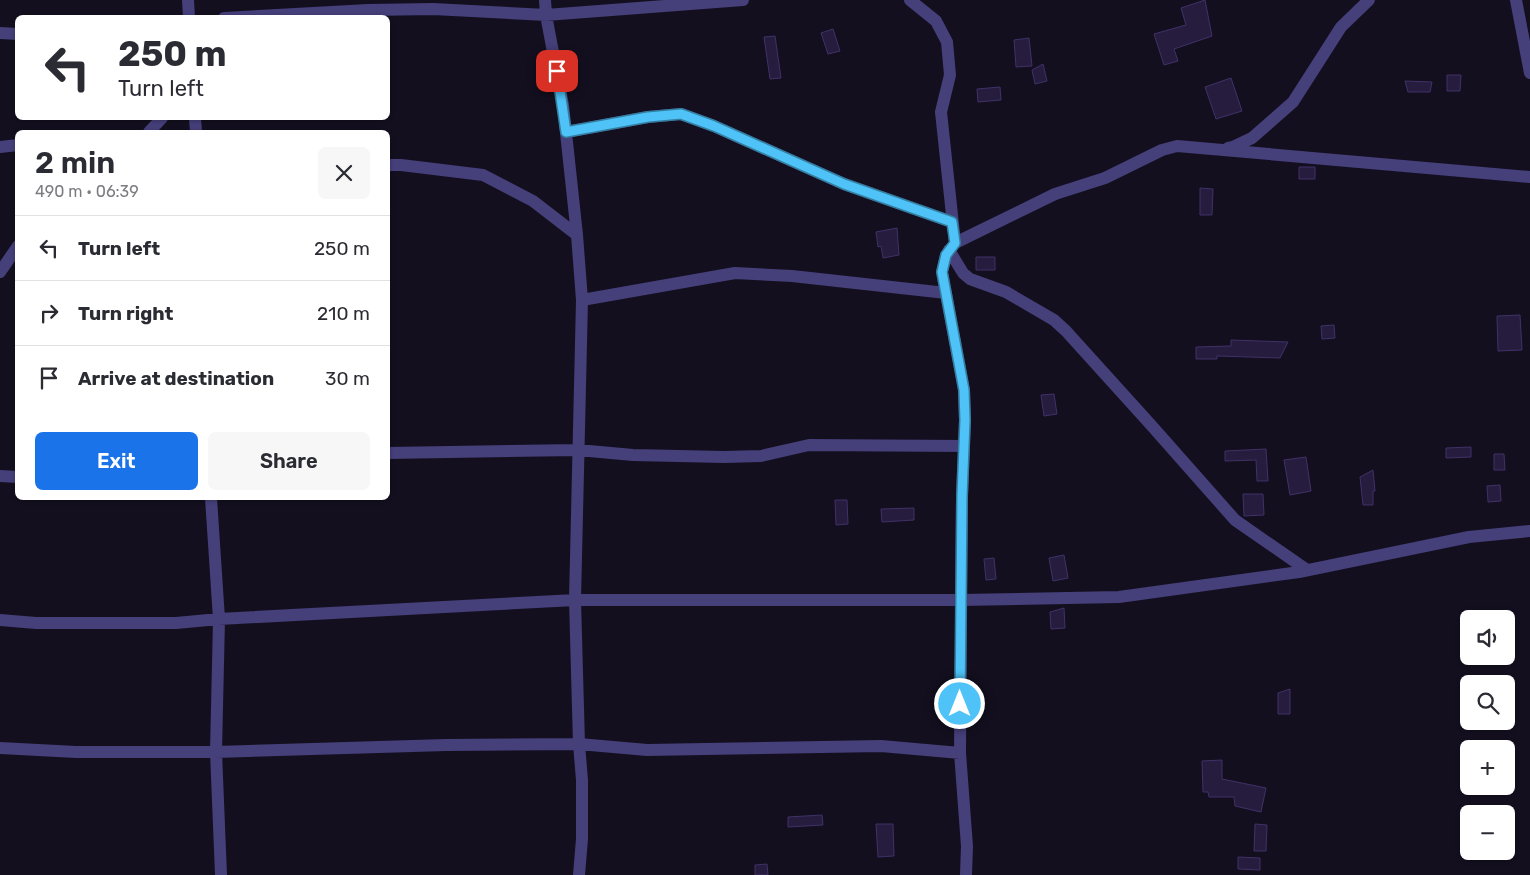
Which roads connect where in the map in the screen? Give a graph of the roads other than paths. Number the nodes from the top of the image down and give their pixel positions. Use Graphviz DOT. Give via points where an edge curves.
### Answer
graph roads {
  1 [pos="188,0"];
  2 [pos="545,0"];
  3 [pos="743,0"];
  4 [pos="910,0"];
  5 [pos="1369,0"];
  6 [pos="1516,0"];
  7 [pos="546,14"];
  8 [pos="189,15"];
  9 [pos="278,15"];
  10 [pos="0,33"];
  11 [pos="15,34"];
  12 [pos="1530,73"];
  13 [pos="160,120"];
  14 [pos="151,130"];
  15 [pos="566,132"];
  16 [pos="15,145"];
  17 [pos="0,147"];
  18 [pos="1210,149"];
  19 [pos="390,165"];
  20 [pos="1530,177"];
  21 [pos="952,222"];
  22 [pos="577,235"];
  23 [pos="952,246"];
  24 [pos="15,250"];
  25 [pos="0,272"];
  26 [pos="946,293"];
  27 [pos="582,300"];
  28 [pos="964,446"];
  29 [pos="578,450"];
  30 [pos="390,453"];
  31 [pos="0,476"];
  32 [pos="15,477"];
  33 [pos="210,500"];
  34 [pos="1530,531"];
  35 [pos="1307,570"];
  36 [pos="575,600"];
  37 [pos="960,600"];
  38 [pos="219,619"];
  39 [pos="0,620"];
  40 [pos="580,744"];
  41 [pos="0,748"];
  42 [pos="216,752"];
  43 [pos="960,753"];
  44 [pos="221,875"];
  45 [pos="578,875"];
  46 [pos="966,875"];
  1 -- 8 [label="street"];
  2 -- 7 [label="street"];
  3 -- 7 [label="street"];
  4 -- 21 [label="street" via="936,21 948,42 950,75 941,112"];
  5 -- 18 [label="street" via="1342,27 1293,102 1252,138 1233,147"];
  6 -- 12 [label="street"];
  7 -- 9 [label="street" via="368,10"];
  7 -- 15 [label="street" via="564,105"];
  10 -- 11 [label="street"];
  13 -- 14 [label="street"];
  15 -- 21 [label="street" via="681,114 844,184"];
  15 -- 22 [label="street"];
  16 -- 17 [label="street"];
  18 -- 20 [label="street"];
  18 -- 23 [label="street" via="1177,146 1162,150 1105,178 1055,194"];
  19 -- 22 [label="street" via="483,175 533,202"];
  21 -- 23 [label="street"];
  22 -- 27 [label="street"];
  23 -- 26 [label="street" via="942,272"];
  23 -- 35 [label="street" via="963,273 970,279 1006,292 1054,320 1235,520"];
  24 -- 25 [label="street"];
  26 -- 27 [label="street" via="735,273"];
  26 -- 28 [label="street" via="964,390"];
  27 -- 29 [label="street"];
  28 -- 29 [label="street" via="809,445 761,456 634,455"];
  28 -- 37 [label="street"];
  29 -- 30 [label="street"];
  29 -- 36 [label="street"];
  31 -- 32 [label="street"];
  33 -- 38 [label="street"];
  34 -- 35 [label="street" via="1468,537"];
  35 -- 37 [label="street" via="1119,597"];
  36 -- 37 [label="street"];
  36 -- 38 [label="street"];
  36 -- 40 [label="street"];
  37 -- 43 [label="street"];
  38 -- 39 [label="street" via="176,623"];
  38 -- 42 [label="street"];
  40 -- 42 [label="street"];
  40 -- 43 [label="street" via="647,750 881,746"];
  40 -- 45 [label="street" via="582,839"];
  41 -- 42 [label="street" via="76,752"];
  42 -- 44 [label="street"];
  43 -- 46 [label="street"];
}
